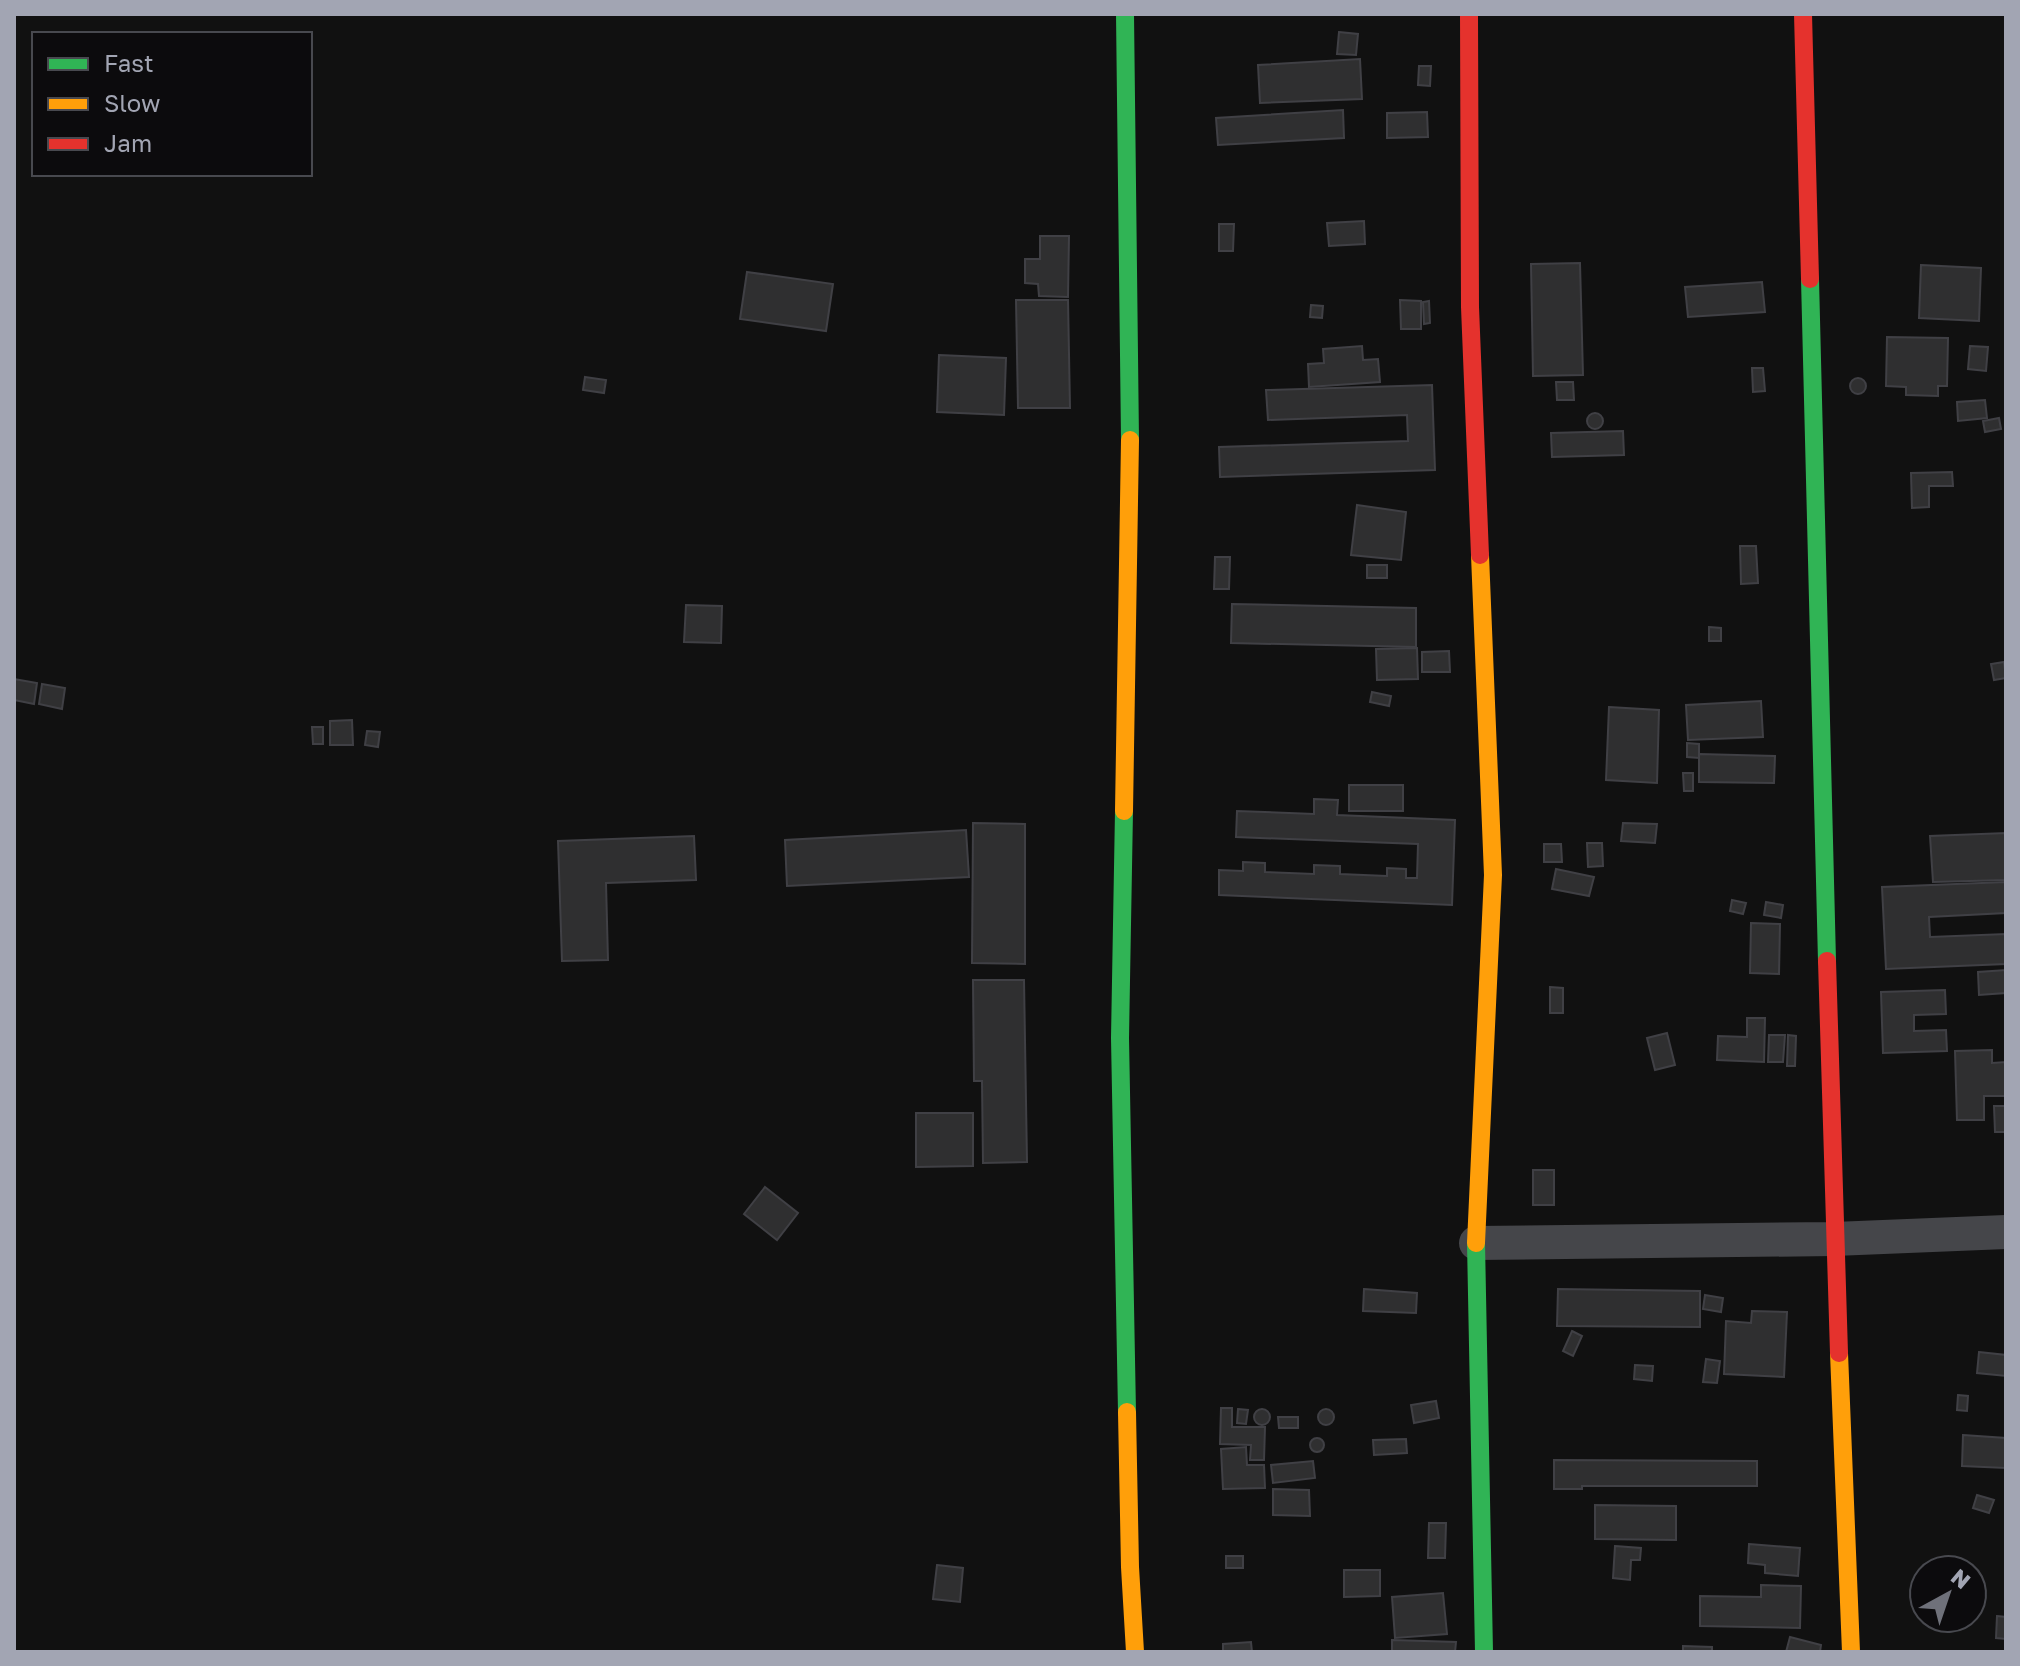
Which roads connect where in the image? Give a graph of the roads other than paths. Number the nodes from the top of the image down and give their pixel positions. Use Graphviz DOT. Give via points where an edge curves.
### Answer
graph roads {
  1 [pos="1125,14"];
  2 [pos="1469,14"];
  3 [pos="1803,14"];
  4 [pos="2006,1232"];
  5 [pos="1834,1239"];
  6 [pos="1476,1243"];
  7 [pos="1135,1652"];
  8 [pos="1484,1652"];
  9 [pos="1851,1652"];
  1 -- 7 [label="street" via="1130,474 1120,1038"];
  2 -- 6 [label="street" via="1470,307 1493,875"];
  3 -- 5 [label="street"];
  4 -- 5 [label="street"];
  5 -- 6 [label="street"];
  5 -- 9 [label="street"];
  6 -- 8 [label="street"];
}
